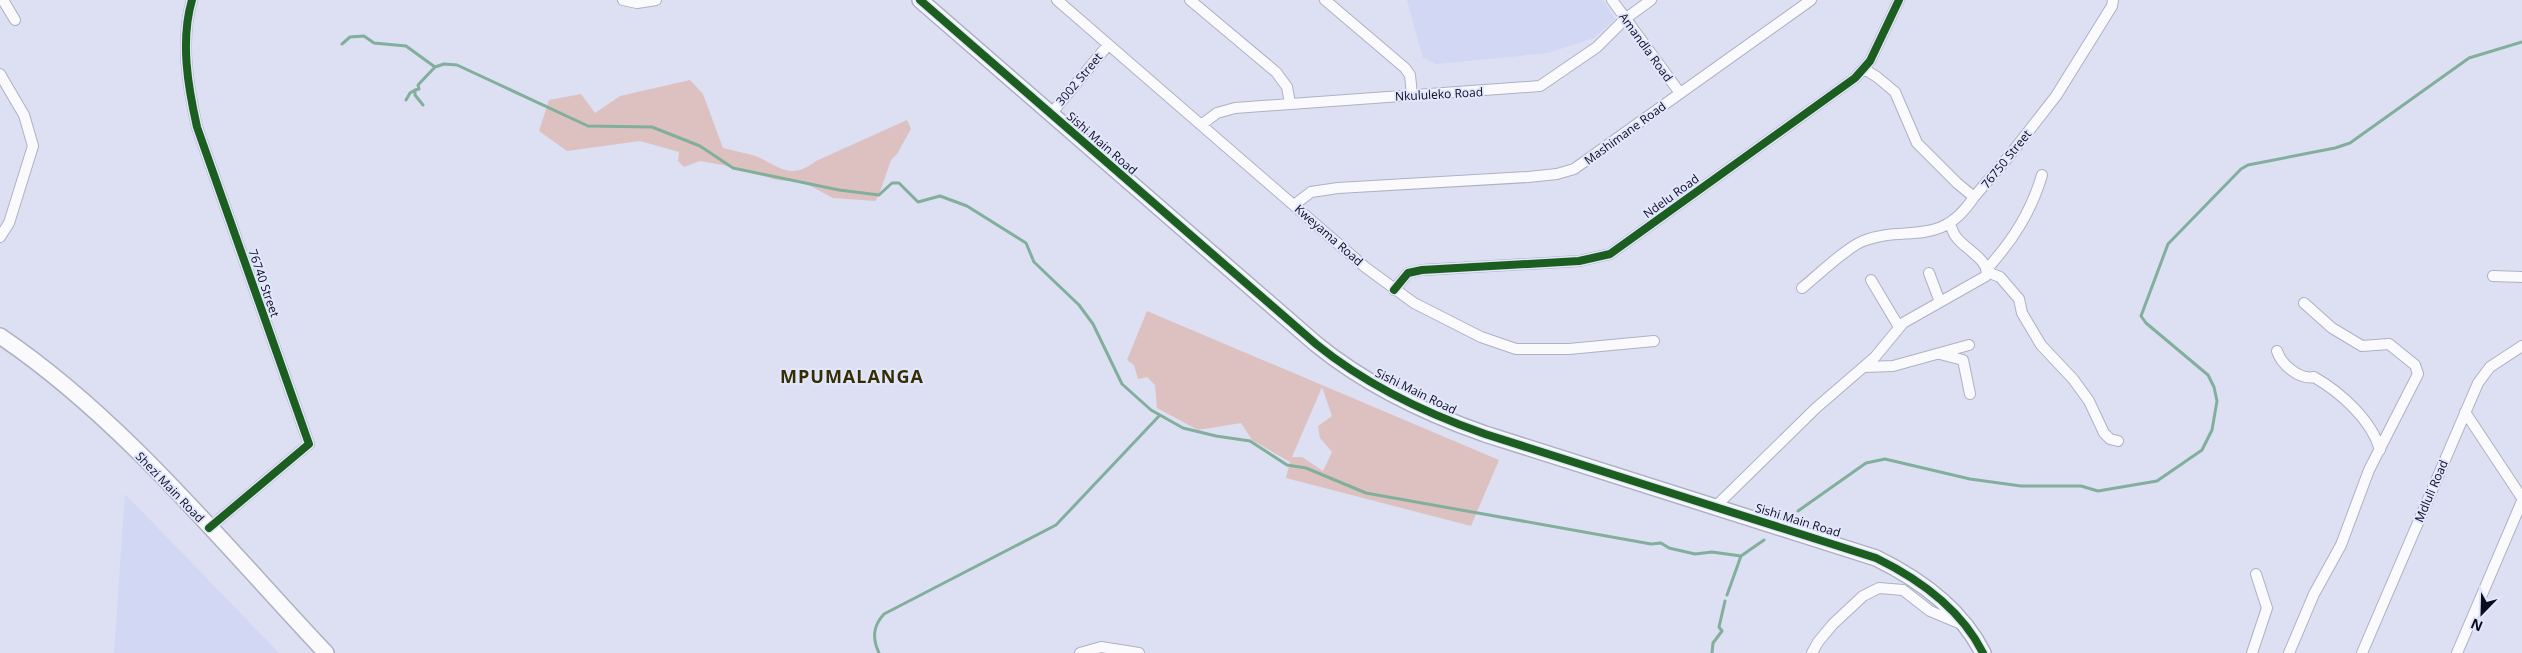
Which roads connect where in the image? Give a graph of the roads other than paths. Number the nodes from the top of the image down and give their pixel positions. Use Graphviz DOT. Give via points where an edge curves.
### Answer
graph roads {
  1 [pos="3,0"];
  2 [pos="192,0"];
  3 [pos="624,0"];
  4 [pos="656,0"];
  5 [pos="920,0"];
  6 [pos="1057,0"];
  7 [pos="1190,0"];
  8 [pos="1325,0"];
  9 [pos="1612,0"];
  10 [pos="1651,0"];
  11 [pos="1811,0"];
  12 [pos="1899,0"];
  13 [pos="2113,0"];
  14 [pos="1625,18"];
  15 [pos="15,20"];
  16 [pos="1108,45"];
  17 [pos="1864,69"];
  18 [pos="0,74"];
  19 [pos="1680,93"];
  20 [pos="1412,95"];
  21 [pos="1290,104"];
  22 [pos="1051,114"];
  23 [pos="1201,125"];
  24 [pos="2042,175"];
  25 [pos="1974,197"];
  26 [pos="1294,205"];
  27 [pos="1950,223"];
  28 [pos="0,237"];
  29 [pos="1987,270"];
  30 [pos="1928,273"];
  31 [pos="2493,276"];
  32 [pos="2522,277"];
  33 [pos="1871,280"];
  34 [pos="1802,288"];
  35 [pos="1394,290"];
  36 [pos="1940,302"];
  37 [pos="2304,303"];
  38 [pos="1899,327"];
  39 [pos="0,336"];
  40 [pos="1654,341"];
  41 [pos="1969,346"];
  42 [pos="2522,346"];
  43 [pos="2276,351"];
  44 [pos="1939,354"];
  45 [pos="1864,367"];
  46 [pos="1970,394"];
  47 [pos="2465,412"];
  48 [pos="2118,441"];
  49 [pos="2380,450"];
  50 [pos="2522,500"];
  51 [pos="1716,506"];
  52 [pos="209,528"];
  53 [pos="2256,574"];
  54 [pos="1965,626"];
  55 [pos="326,653"];
  56 [pos="1080,653"];
  57 [pos="1139,653"];
  58 [pos="1812,653"];
  59 [pos="1984,653"];
  60 [pos="2252,653"];
  61 [pos="2289,653"];
  62 [pos="2362,653"];
  63 [pos="2457,653"];
  1 -- 15 [label="street"];
  2 -- 52 [label="street, 76740 Street" via="187,18 187,73 197,127 309,444"];
  3 -- 4 [label="street" via="637,3"];
  5 -- 22 [label="street, Sishi Main Road"];
  6 -- 16 [label="street, Kweyama Road"];
  7 -- 21 [label="street" via="1276,72 1287,86"];
  8 -- 20 [label="street" via="1405,68 1410,75"];
  9 -- 14 [label="street, Amandla Road"];
  10 -- 14 [label="street, Nkululeko Road"];
  11 -- 19 [label="street, Mashimane Road"];
  12 -- 17 [label="street, Ndelu Road" via="1876,51"];
  13 -- 25 [label="street, 76750 Street" via="2068,78"];
  14 -- 19 [label="street, Amandla Road"];
  14 -- 20 [label="street, Nkululeko Road" via="1597,47 1540,86"];
  16 -- 22 [label="street, 3002 Street"];
  16 -- 23 [label="street, Kweyama Road"];
  17 -- 25 [label="street, 76750 Street" via="1894,92 1917,143"];
  17 -- 35 [label="street, Ndelu Road" via="1610,254 1579,261 1422,270 1408,273"];
  18 -- 28 [label="street" via="24,115 33,146 9,223"];
  19 -- 26 [label="street, Mashimane Road" via="1574,169 1528,177 1338,188 1311,192"];
  20 -- 21 [label="street, Nkululeko Road"];
  21 -- 23 [label="street, Nkululeko Road" via="1226,110"];
  22 -- 51 [label="street, Sishi Main Road" via="1316,344 1358,375 1457,424"];
  23 -- 26 [label="street, Kweyama Road"];
  24 -- 29 [label="street" via="2021,227"];
  25 -- 27 [label="street" via="1966,210"];
  26 -- 35 [label="street, Kweyama Road"];
  27 -- 29 [label="street" via="1955,236 1982,261"];
  27 -- 34 [label="street" via="1922,233 1881,235 1860,242"];
  29 -- 36 [label="street" via="1978,282"];
  29 -- 48 [label="street" via="2000,277 2019,300 2022,313 2041,345 2089,401 2104,434 2110,440"];
  30 -- 36 [label="street"];
  31 -- 32 [label="street"];
  33 -- 38 [label="street"];
  35 -- 40 [label="street, Kweyama Road" via="1481,336 1516,349 1569,349"];
  36 -- 38 [label="street"];
  37 -- 49 [label="street" via="2332,328 2362,346 2388,344 2418,369 2413,386"];
  38 -- 45 [label="street"];
  39 -- 52 [label="street, Shezi Main Road" via="32,357 92,408"];
  41 -- 44 [label="street"];
  42 -- 47 [label="street, Mdluli Road" via="2483,374"];
  43 -- 49 [label="street" via="2280,360 2291,369 2332,387 2359,415 2378,441"];
  44 -- 45 [label="street" via="1893,366"];
  44 -- 46 [label="street" via="1963,360"];
  45 -- 51 [label="street" via="1816,408"];
  47 -- 50 [label="street"];
  47 -- 62 [label="street, Mdluli Road"];
  49 -- 61 [label="street" via="2354,507 2342,545 2314,594"];
  50 -- 63 [label="street"];
  51 -- 54 [label="street, Sishi Main Road" via="1885,562 1925,586"];
  52 -- 55 [label="street, Shezi Main Road"];
  53 -- 60 [label="street" via="2267,608"];
  54 -- 58 [label="street" via="1930,611 1903,590 1879,588 1863,596 1833,624"];
  54 -- 59 [label="street, Sishi Main Road"];
  56 -- 57 [label="street" via="1101,648"];
}
